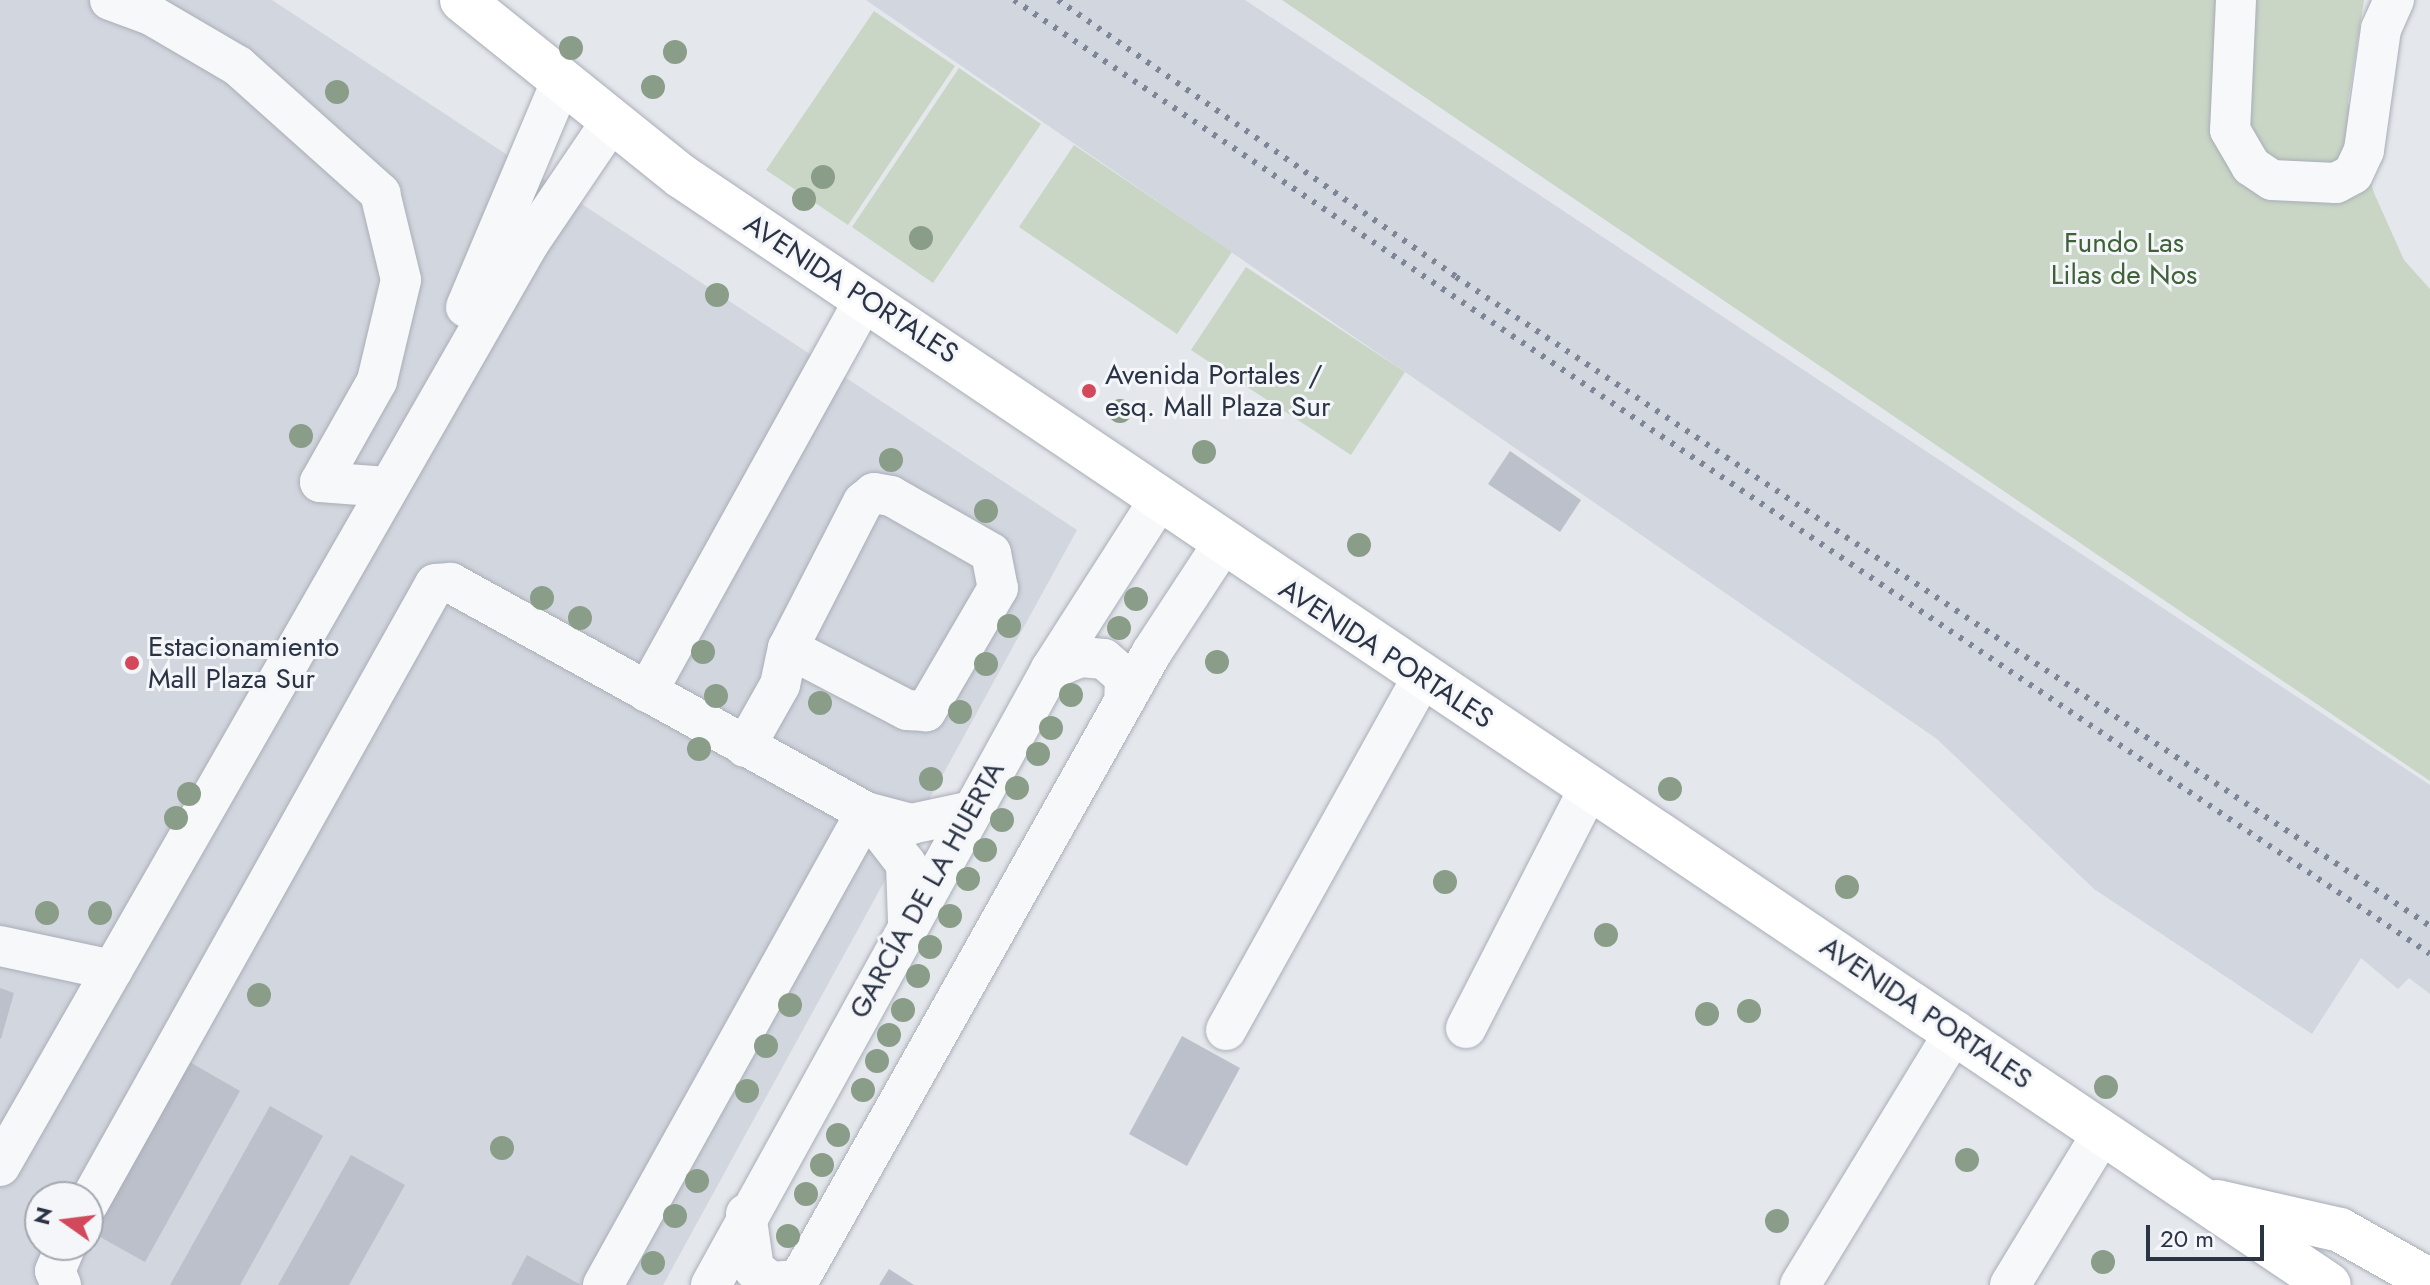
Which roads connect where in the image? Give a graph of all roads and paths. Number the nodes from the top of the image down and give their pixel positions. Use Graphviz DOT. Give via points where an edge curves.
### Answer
graph roads {
  1 [pos="110,0"];
  2 [pos="2236,0"];
  3 [pos="2394,0"];
  4 [pos="471,5"];
  5 [pos="560,84"];
  6 [pos="609,125"];
  7 [pos="865,298"];
  8 [pos="430,413"];
  9 [pos="387,487"];
  10 [pos="1157,503"];
  11 [pos="1222,545"];
  12 [pos="788,648"];
  13 [pos="1051,669"];
  14 [pos="1422,678"];
  15 [pos="647,692"];
  16 [pos="1124,701"];
  17 [pos="745,747"];
  18 [pos="1589,789"];
  19 [pos="972,811"];
  20 [pos="866,812"];
  21 [pos="908,924"];
  22 [pos="0,946"];
  23 [pos="112,970"];
  24 [pos="1466,1028"];
  25 [pos="1226,1030"];
  26 [pos="1955,1031"];
  27 [pos="2103,1132"];
  28 [pos="0,1166"];
  29 [pos="101,1181"];
  30 [pos="2204,1200"];
  31 [pos="746,1214"];
  32 [pos="59,1261"];
  33 [pos="2430,1281"];
  34 [pos="798,1283"];
  35 [pos="61,1285"];
  36 [pos="603,1285"];
  37 [pos="711,1285"];
  38 [pos="1800,1285"];
  39 [pos="2010,1285"];
  40 [pos="2329,1285"];
  1 -- 9 [label="street" via="151,15 238,66 380,193 401,280 377,381 320,482"];
  2 -- 3 [label="street" via="2230,130 2251,166 2272,180 2336,183 2353,174 2364,150 2381,29"];
  4 -- 5 [label="main road, AVENIDA PORTALES"];
  5 -- 6 [label="main road, AVENIDA PORTALES"];
  5 -- 8 [label="street"];
  6 -- 7 [label="main road, AVENIDA PORTALES"];
  6 -- 8 [label="street"];
  7 -- 10 [label="main road, AVENIDA PORTALES"];
  7 -- 15 [label="street"];
  8 -- 9 [label="street"];
  9 -- 23 [label="street"];
  10 -- 11 [label="main road, AVENIDA PORTALES"];
  10 -- 13 [label="street, GARCÍA DE LA HUERTA"];
  11 -- 14 [label="main road, AVENIDA PORTALES"];
  11 -- 16 [label="street"];
  12 -- 12 [label="street" via="874,493 991,553 998,588 926,711 907,710"];
  12 -- 17 [label="street" via="780,685"];
  13 -- 16 [label="street" via="1081,657 1104,659 1125,677"];
  13 -- 19 [label="street, GARCÍA DE LA HUERTA"];
  14 -- 18 [label="main road, AVENIDA PORTALES"];
  14 -- 25 [label="street"];
  15 -- 17 [label="street"];
  15 -- 29 [label="street" via="451,583 425,590"];
  16 -- 34 [label="street"];
  17 -- 20 [label="street"];
  18 -- 24 [label="street"];
  18 -- 26 [label="main road, AVENIDA PORTALES"];
  19 -- 20 [label="street" via="911,824"];
  19 -- 21 [label="street, GARCÍA DE LA HUERTA"];
  20 -- 21 [label="street" via="906,864"];
  20 -- 36 [label="street"];
  21 -- 31 [label="street, GARCÍA DE LA HUERTA"];
  22 -- 23 [label="street"];
  23 -- 28 [label="street"];
  26 -- 27 [label="main road, AVENIDA PORTALES"];
  26 -- 38 [label="street"];
  27 -- 30 [label="main road, AVENIDA PORTALES"];
  27 -- 39 [label="street"];
  30 -- 33 [label="main road" via="2331,1226"];
  30 -- 40 [label="main road, AVENIDA PORTALES"];
  31 -- 34 [label="street" via="754,1269 771,1282"];
  31 -- 37 [label="street, GARCÍA DE LA HUERTA"];
  32 -- 35 [label="street" via="55,1271"];
}
